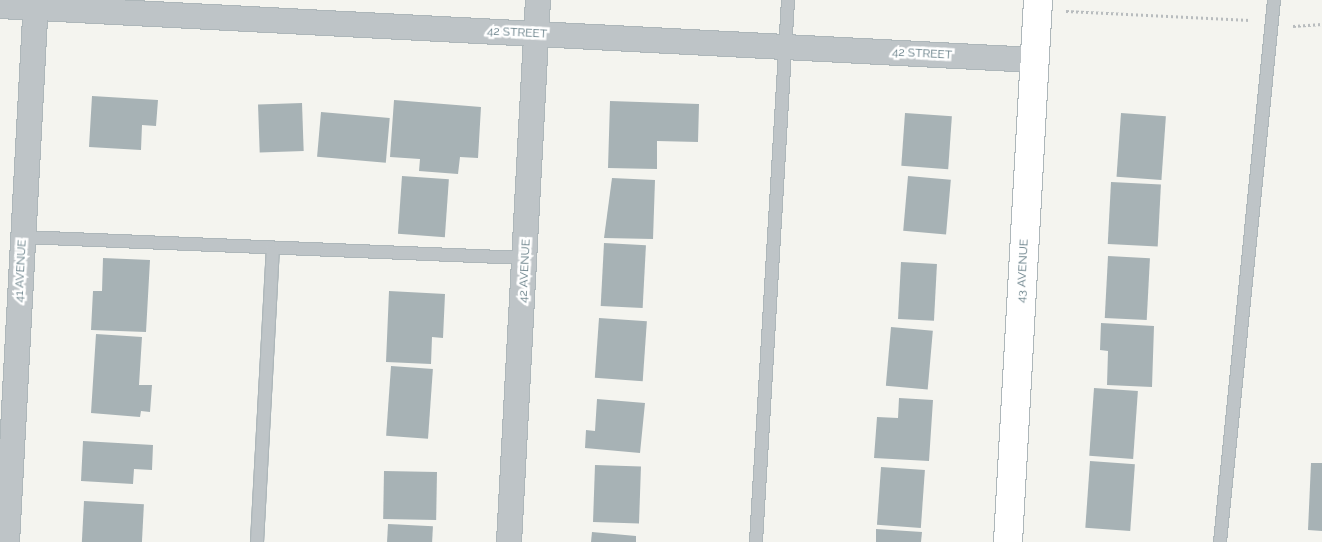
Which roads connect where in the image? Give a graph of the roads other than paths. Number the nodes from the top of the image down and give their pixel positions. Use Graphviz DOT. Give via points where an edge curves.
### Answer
graph roads {
  1 [pos="538,0"];
  2 [pos="788,0"];
  3 [pos="1038,0"];
  4 [pos="1274,0"];
  5 [pos="36,4"];
  6 [pos="0,6"];
  7 [pos="536,34"];
  8 [pos="786,48"];
  9 [pos="1034,60"];
  10 [pos="23,237"];
  11 [pos="273,249"];
  12 [pos="525,258"];
  13 [pos="6,444"];
  14 [pos="7,542"];
  15 [pos="257,542"];
  16 [pos="509,542"];
  17 [pos="756,542"];
  18 [pos="1008,542"];
  19 [pos="1220,542"];
  1 -- 7 [label="street, 42 AVENUE"];
  2 -- 8 [label="lane"];
  3 -- 9 [label="street, 43 AVENUE"];
  4 -- 19 [label="lane"];
  5 -- 6 [label="street, 42 STREET"];
  5 -- 7 [label="street, 42 STREET"];
  5 -- 10 [label="street, 41 AVENUE"];
  7 -- 8 [label="street, 42 STREET"];
  7 -- 12 [label="street, 42 AVENUE"];
  8 -- 9 [label="street, 42 STREET"];
  8 -- 17 [label="lane"];
  9 -- 18 [label="street, 43 AVENUE"];
  10 -- 11 [label="lane"];
  10 -- 13 [label="street, 41 AVENUE"];
  11 -- 12 [label="lane"];
  11 -- 15 [label="lane"];
  12 -- 16 [label="street, 42 AVENUE"];
  13 -- 14 [label="street, 41 AVENUE"];
}
